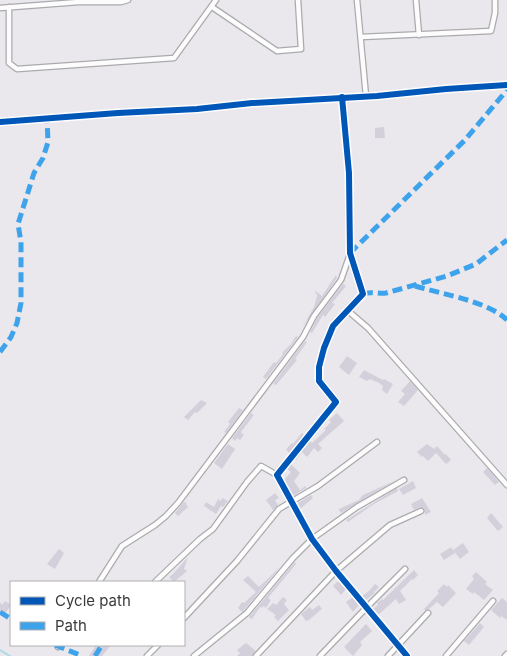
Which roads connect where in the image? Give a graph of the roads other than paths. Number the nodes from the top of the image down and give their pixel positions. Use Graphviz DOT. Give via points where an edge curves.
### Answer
graph roads {
  1 [pos="128,0"];
  2 [pos="216,0"];
  3 [pos="298,0"];
  4 [pos="357,0"];
  5 [pos="416,0"];
  6 [pos="495,0"];
  7 [pos="79,1"];
  8 [pos="9,7"];
  9 [pos="212,7"];
  10 [pos="0,8"];
  11 [pos="419,35"];
  12 [pos="361,37"];
  13 [pos="507,85"];
  14 [pos="366,96"];
  15 [pos="342,97"];
  16 [pos="0,122"];
  17 [pos="350,253"];
  18 [pos="347,310"];
  19 [pos="377,442"];
  20 [pos="277,474"];
  21 [pos="404,480"];
  22 [pos="507,485"];
  23 [pos="291,501"];
  24 [pos="421,511"];
  25 [pos="312,539"];
  26 [pos="405,569"];
  27 [pos="336,571"];
  28 [pos="100,581"];
  29 [pos="156,581"];
  30 [pos="493,601"];
  31 [pos="367,607"];
  32 [pos="428,613"];
  33 [pos="185,617"];
  34 [pos="399,645"];
  35 [pos="157,646"];
  36 [pos="147,656"];
  37 [pos="194,656"];
  38 [pos="256,656"];
  39 [pos="320,656"];
  40 [pos="388,656"];
  41 [pos="407,656"];
  42 [pos="446,656"];
  1 -- 7 [label="street" via="109,3"];
  2 -- 9 [label="street"];
  3 -- 9 [label="street" via="301,49 277,51"];
  4 -- 12 [label="street"];
  5 -- 11 [label="street"];
  6 -- 11 [label="street" via="490,31"];
  7 -- 8 [label="street"];
  8 -- 9 [label="street" via="9,63 17,69 174,58"];
  8 -- 10 [label="street"];
  11 -- 12 [label="street"];
  12 -- 14 [label="street"];
  13 -- 14 [label="street"];
  14 -- 15 [label="street"];
  15 -- 16 [label="street"];
  15 -- 17 [label="street" via="349,173"];
  17 -- 18 [label="street" via="363,294"];
  17 -- 28 [label="street" via="344,274 302,337 178,503 142,535 122,546"];
  18 -- 20 [label="street" via="329,332 318,375 322,386 336,402"];
  18 -- 22 [label="street" via="374,334"];
  19 -- 23 [label="street" via="318,486"];
  20 -- 23 [label="street"];
  20 -- 29 [label="street" via="261,466 214,529"];
  21 -- 25 [label="street" via="357,507"];
  23 -- 25 [label="street"];
  23 -- 33 [label="street" via="270,518 237,561"];
  24 -- 27 [label="street" via="390,525"];
  25 -- 27 [label="street"];
  25 -- 37 [label="street" via="247,613"];
  26 -- 31 [label="street"];
  27 -- 31 [label="street"];
  27 -- 38 [label="street"];
  30 -- 42 [label="street"];
  31 -- 34 [label="street"];
  31 -- 39 [label="street"];
  32 -- 34 [label="street"];
  34 -- 40 [label="street"];
  34 -- 41 [label="street"];
  35 -- 36 [label="street"];
}
